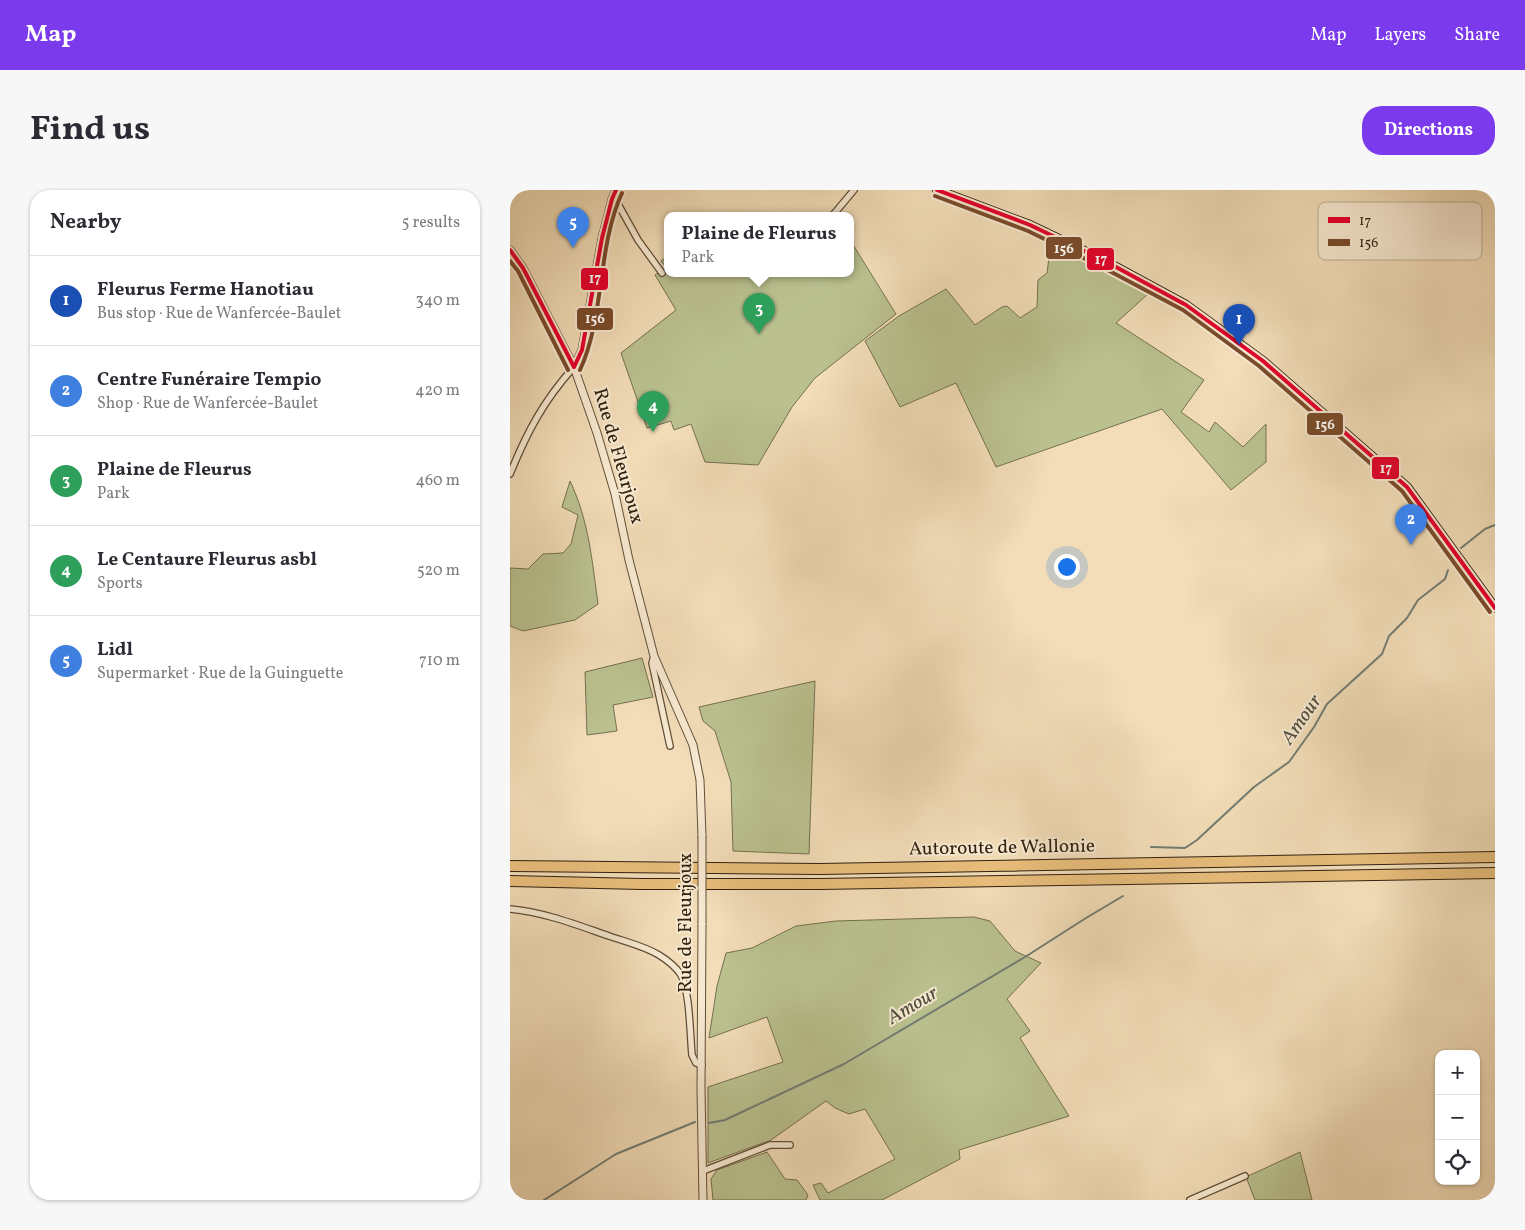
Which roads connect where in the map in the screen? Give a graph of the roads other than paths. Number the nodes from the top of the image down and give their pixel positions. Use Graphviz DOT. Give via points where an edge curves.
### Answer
graph roads {
  1 [pos="616,190"];
  2 [pos="854,190"];
  3 [pos="937,190"];
  4 [pos="612,199"];
  5 [pos="836,212"];
  6 [pos="510,250"];
  7 [pos="662,273"];
  8 [pos="574,367"];
  9 [pos="510,474"];
  10 [pos="1495,608"];
  11 [pos="654,656"];
  12 [pos="670,746"];
  13 [pos="1495,857"];
  14 [pos="510,866"];
  15 [pos="1495,873"];
  16 [pos="510,881"];
  17 [pos="510,909"];
  18 [pos="702,1065"];
  19 [pos="790,1145"];
  20 [pos="703,1171"];
  21 [pos="1245,1176"];
  22 [pos="703,1200"];
  23 [pos="1190,1200"];
  1 -- 4 [label="street"];
  2 -- 5 [label="street"];
  3 -- 10 [label="main road" via="1030,225 1186,305 1285,379 1407,487"];
  4 -- 7 [label="street"];
  4 -- 8 [label="street" via="582,350"];
  6 -- 8 [label="street, Rue de Fleurjoux" via="523,268"];
  8 -- 9 [label="street" via="528,432"];
  8 -- 11 [label="street, Rue de Fleurjoux" via="615,494"];
  11 -- 12 [label="street, Rue de Fleurjoux" via="652,663"];
  11 -- 18 [label="street, Rue de Fleurjoux, bridge" via="693,745 700,780"];
  13 -- 14 [label="highway, Autoroute de Wallonie" via="820,869"];
  15 -- 16 [label="highway, Autoroute de Wallonie" via="820,884"];
  17 -- 18 [label="street" via="551,917 634,945 673,965 682,976 687,996 692,1055"];
  18 -- 20 [label="street, Rue de Fleurjoux"];
  19 -- 20 [label="street" via="770,1145"];
  20 -- 22 [label="street, Rue de Fleurjoux"];
  21 -- 23 [label="street"];
}
